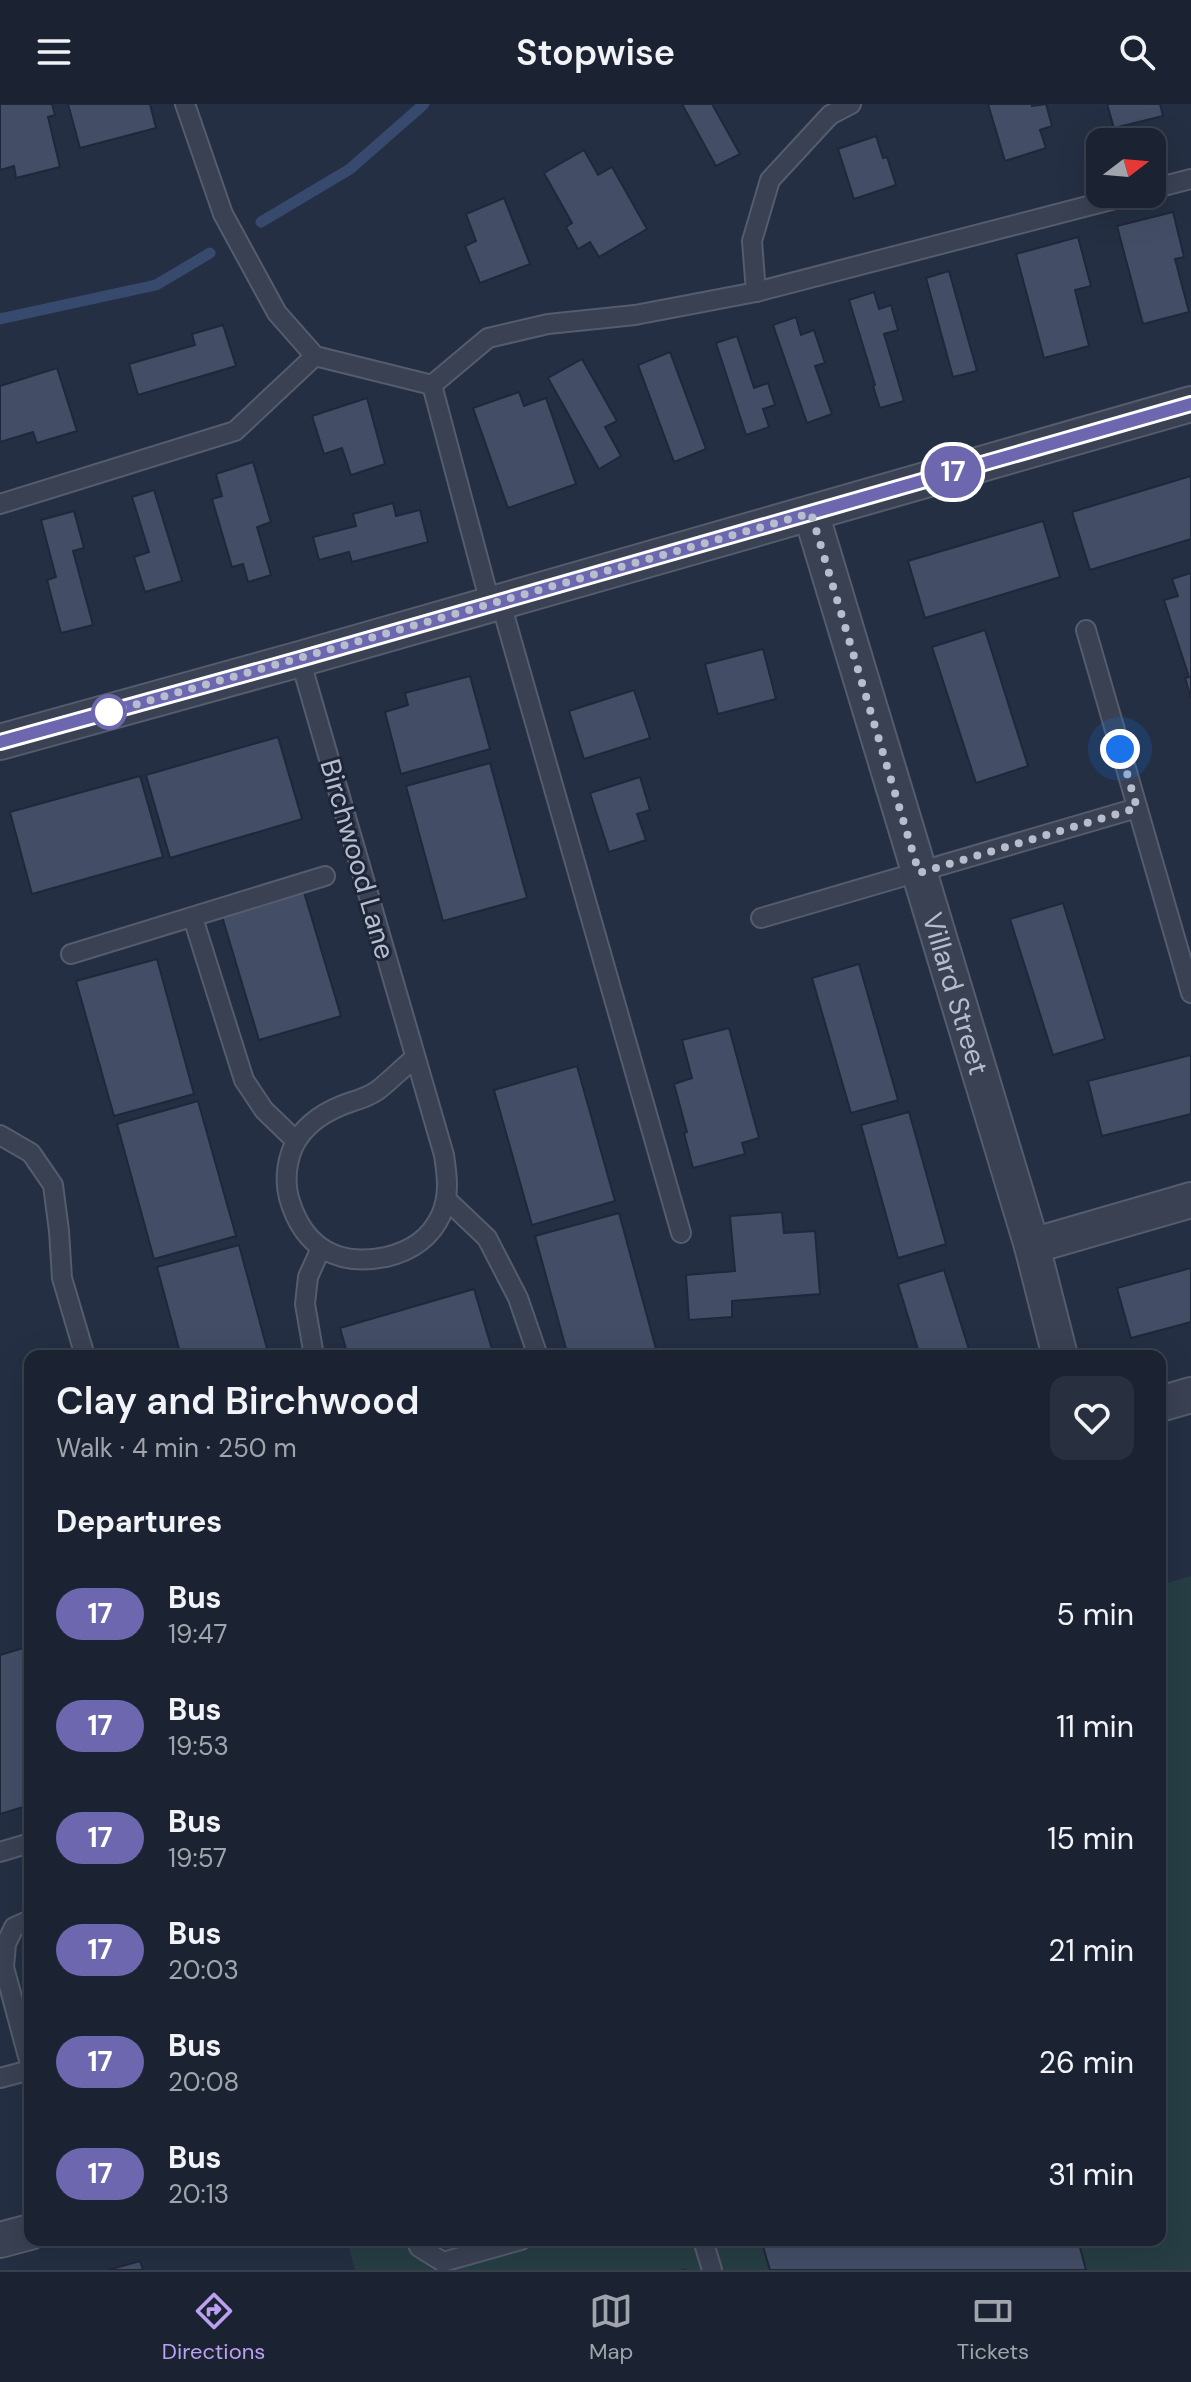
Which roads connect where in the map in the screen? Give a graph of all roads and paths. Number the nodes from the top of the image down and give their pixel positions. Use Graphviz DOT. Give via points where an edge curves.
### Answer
graph roads {
  1 [pos="185,104"];
  2 [pos="851,104"];
  3 [pos="1191,179"];
  4 [pos="1166,185"];
  5 [pos="1086,206"];
  6 [pos="756,292"];
  7 [pos="315,356"];
  8 [pos="432,385"];
  9 [pos="1191,404"];
  10 [pos="0,504"];
  11 [pos="811,513"];
  12 [pos="495,602"];
  13 [pos="1086,630"];
  14 [pos="300,659"];
  15 [pos="0,742"];
  16 [pos="1137,808"];
  17 [pos="919,873"];
  18 [pos="325,876"];
  19 [pos="193,918"];
  20 [pos="761,918"];
  21 [pos="71,954"];
  22 [pos="1191,993"];
  23 [pos="415,1058"];
  24 [pos="0,1135"];
  25 [pos="296,1141"];
  26 [pos="446,1199"];
  27 [pos="1191,1200"];
  28 [pos="681,1233"];
  29 [pos="1032,1246"];
  30 [pos="321,1248"];
  31 [pos="83,1350"];
  32 [pos="313,1350"];
  33 [pos="536,1350"];
  34 [pos="1058,1350"];
  35 [pos="1191,1395"];
  36 [pos="1166,1402"];
  37 [pos="24,1845"];
  38 [pos="0,1852"];
  39 [pos="24,1923"];
  40 [pos="24,2044"];
  41 [pos="24,2069"];
  42 [pos="0,2078"];
  43 [pos="24,2234"];
  44 [pos="0,2240"];
  45 [pos="419,2246"];
  46 [pos="500,2246"];
  47 [pos="705,2246"];
  48 [pos="712,2270"];
  1 -- 7 [label="lane" via="223,214 277,313"];
  2 -- 6 [label="lane" via="830,115 770,180 752,241"];
  3 -- 4 [label="lane"];
  5 -- 6 [label="lane"];
  6 -- 8 [label="lane" via="488,338"];
  7 -- 8 [label="lane"];
  7 -- 10 [label="lane" via="235,431"];
  8 -- 12 [label="lane"];
  9 -- 11 [label="street"];
  11 -- 12 [label="street"];
  11 -- 17 [label="street, Villard Street"];
  12 -- 14 [label="street"];
  12 -- 28 [label="lane"];
  13 -- 16 [label="lane"];
  14 -- 15 [label="street"];
  14 -- 23 [label="lane, Birchwood Lane"];
  16 -- 17 [label="lane"];
  16 -- 22 [label="lane"];
  17 -- 20 [label="lane"];
  17 -- 29 [label="street, Villard Street"];
  18 -- 19 [label="lane"];
  19 -- 21 [label="lane"];
  19 -- 25 [label="lane" via="244,1080 264,1110"];
  23 -- 25 [label="lane" via="378,1090 317,1118"];
  23 -- 26 [label="lane, Birchwood Lane" via="444,1155"];
  24 -- 31 [label="lane" via="31,1153 53,1185 62,1278"];
  25 -- 30 [label="lane" via="287,1192 306,1234"];
  26 -- 30 [label="lane, Birchwood Lane" via="432,1229 418,1245 401,1253 353,1260"];
  26 -- 33 [label="lane" via="487,1238 518,1298"];
  27 -- 29 [label="street"];
  29 -- 34 [label="street, Villard Street"];
  30 -- 32 [label="lane" via="308,1277 305,1304"];
  35 -- 36 [label="street"];
  37 -- 38 [label="lane"];
  39 -- 40 [label="lane" via="14,1927 6,1944 4,1967"];
  41 -- 42 [label="lane"];
  43 -- 44 [label="street"];
  45 -- 46 [label="lane" via="443,2262"];
  47 -- 48 [label="lane"];
}
